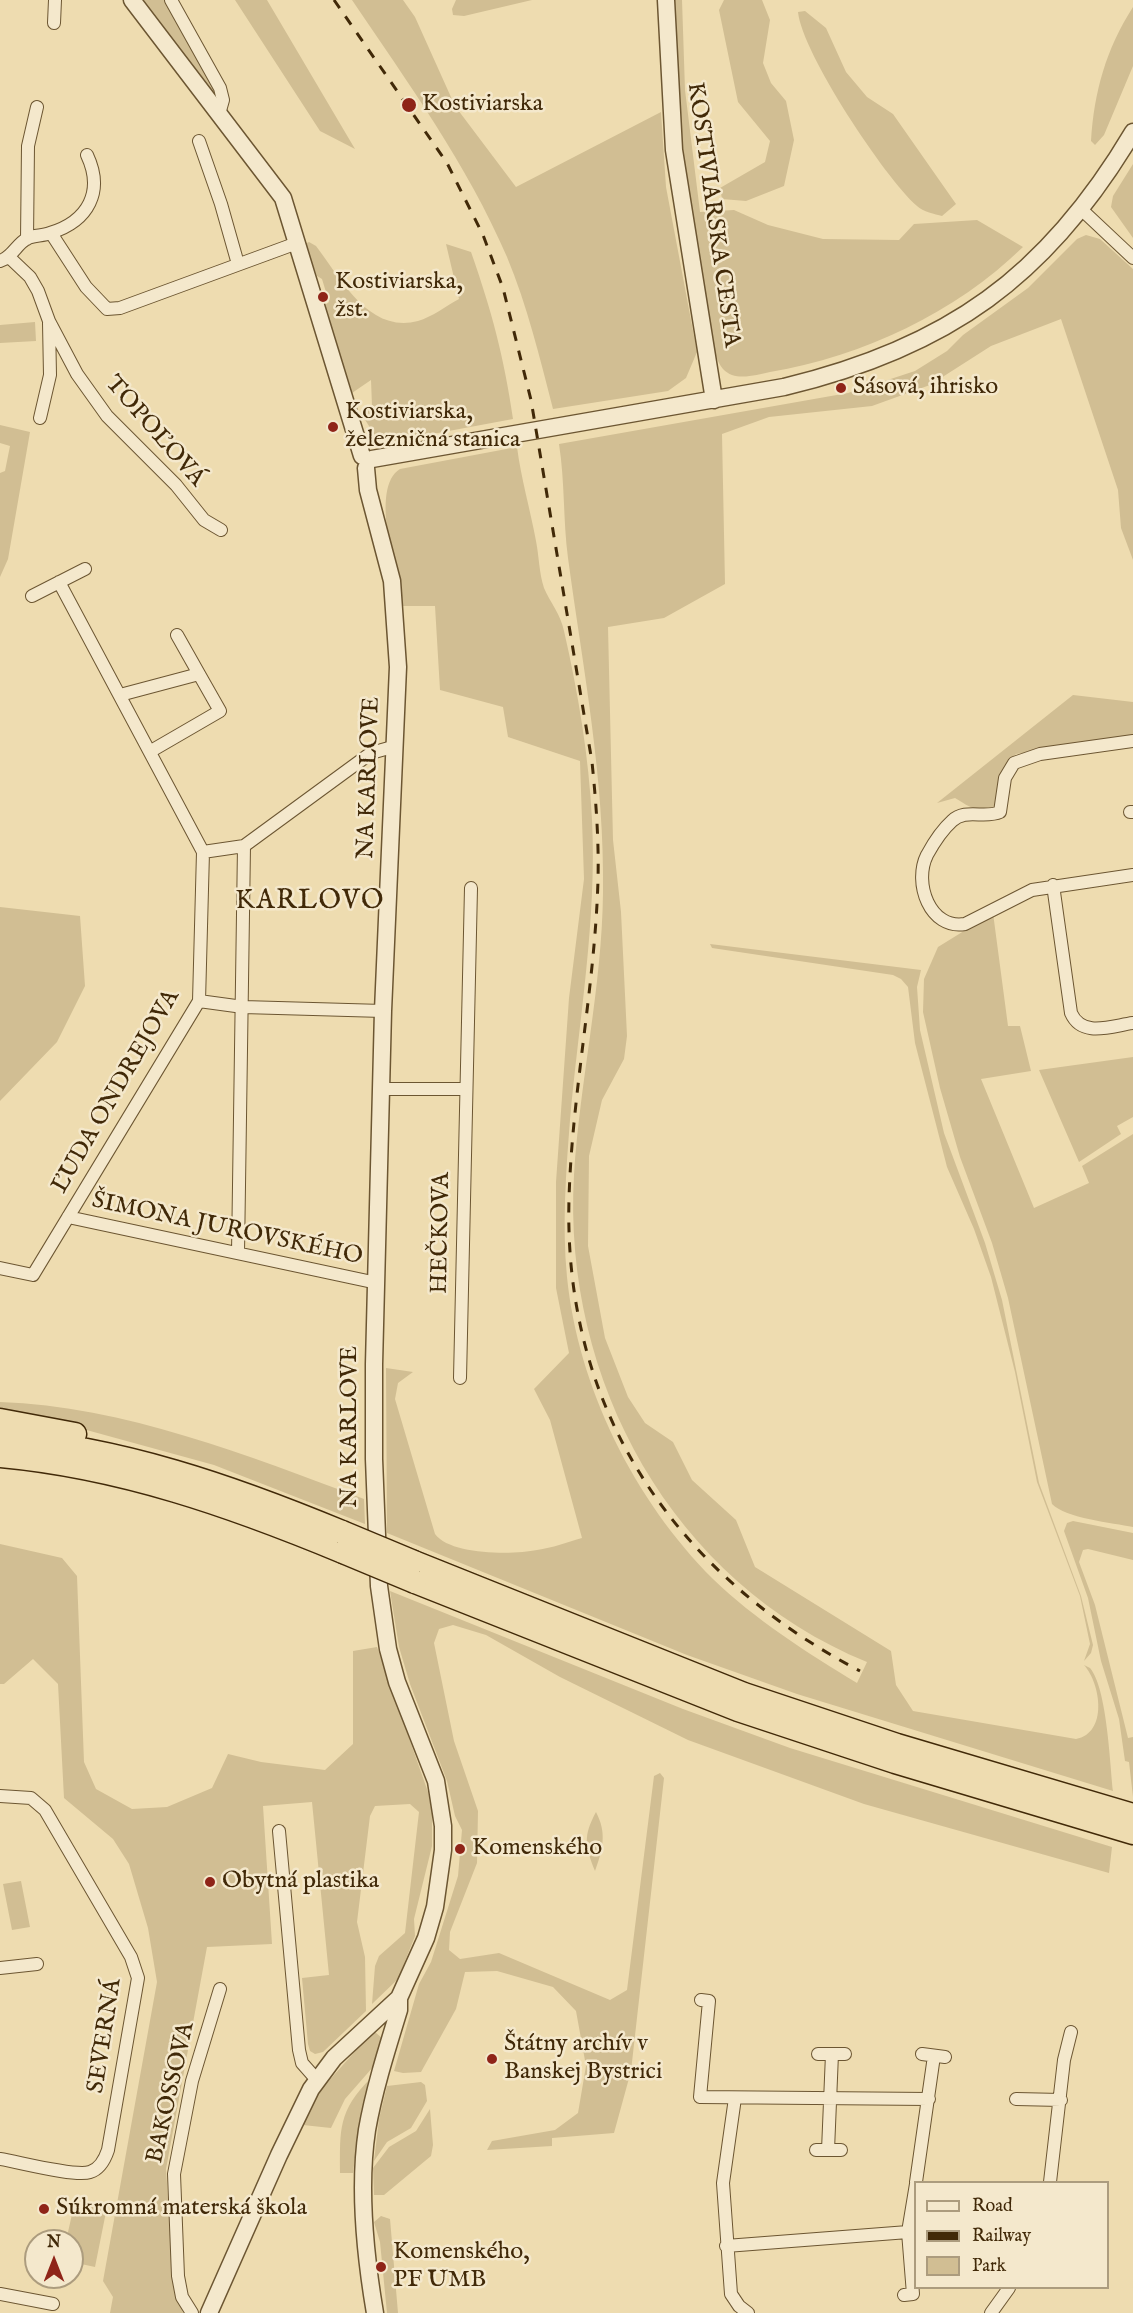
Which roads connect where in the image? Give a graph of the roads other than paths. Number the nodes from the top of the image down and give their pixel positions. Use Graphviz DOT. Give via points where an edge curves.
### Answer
graph roads {
  1 [pos="55,0"];
  2 [pos="132,0"];
  3 [pos="171,0"];
  4 [pos="666,0"];
  5 [pos="54,23"];
  6 [pos="37,107"];
  7 [pos="219,114"];
  8 [pos="1133,132"];
  9 [pos="198,141"];
  10 [pos="87,155"];
  11 [pos="1082,210"];
  12 [pos="51,233"];
  13 [pos="27,239"];
  14 [pos="297,243"];
  15 [pos="1133,258"];
  16 [pos="5,259"];
  17 [pos="234,266"];
  18 [pos="49,321"];
  19 [pos="714,400"];
  20 [pos="40,418"];
  21 [pos="367,461"];
  22 [pos="221,530"];
  23 [pos="85,569"];
  24 [pos="59,582"];
  25 [pos="32,596"];
  26 [pos="177,635"];
  27 [pos="199,674"];
  28 [pos="120,695"];
  29 [pos="1133,741"];
  30 [pos="396,746"];
  31 [pos="151,751"];
  32 [pos="244,846"];
  33 [pos="203,852"];
  34 [pos="1133,874"];
  35 [pos="1053,885"];
  36 [pos="471,888"];
  37 [pos="199,1001"];
  38 [pos="243,1007"];
  39 [pos="383,1011"];
  40 [pos="1133,1023"];
  41 [pos="381,1089"];
  42 [pos="466,1089"];
  43 [pos="68,1217"];
  44 [pos="238,1253"];
  45 [pos="0,1268"];
  46 [pos="377,1283"];
  47 [pos="460,1378"];
  48 [pos="0,1420"];
  49 [pos="0,1438"];
  50 [pos="0,1456"];
  51 [pos="0,1472"];
  52 [pos="158,1484"];
  53 [pos="243,1491"];
  54 [pos="343,1542"];
  55 [pos="414,1572"];
  56 [pos="0,1796"];
  57 [pos="1133,1815"];
  58 [pos="279,1831"];
  59 [pos="1133,1833"];
  60 [pos="37,1965"];
  61 [pos="0,1968"];
  62 [pos="220,1989"];
  63 [pos="399,1998"];
  64 [pos="701,2000"];
  65 [pos="374,2019"];
  66 [pos="1071,2032"];
  67 [pos="391,2034"];
  68 [pos="818,2054"];
  69 [pos="832,2054"];
  70 [pos="845,2054"];
  71 [pos="934,2056"];
  72 [pos="316,2080"];
  73 [pos="735,2098"];
  74 [pos="830,2099"];
  75 [pos="1016,2099"];
  76 [pos="929,2100"];
  77 [pos="1061,2100"];
  78 [pos="828,2150"];
  79 [pos="0,2158"];
  80 [pos="916,2181"];
  81 [pos="1050,2181"];
  82 [pos="914,2195"];
  83 [pos="908,2232"];
  84 [pos="726,2246"];
  85 [pos="1008,2289"];
  86 [pos="0,2294"];
  87 [pos="904,2295"];
  88 [pos="53,2304"];
  89 [pos="215,2309"];
  90 [pos="192,2313"];
  91 [pos="375,2313"];
  92 [pos="748,2313"];
  93 [pos="991,2313"];
  1 -- 5 [label="street"];
  2 -- 7 [label="street"];
  3 -- 7 [label="street" via="222,93"];
  4 -- 19 [label="street, KOSTIVIARSKA CESTA" via="674,150"];
  6 -- 13 [label="street" via="28,146"];
  7 -- 14 [label="street" via="281,194"];
  8 -- 11 [label="street"];
  9 -- 17 [label="street" via="221,204"];
  10 -- 12 [label="street" via="96,175 91,202 79,216"];
  11 -- 15 [label="street"];
  11 -- 19 [label="street" via="1009,283 925,338 829,377"];
  12 -- 13 [label="street"];
  12 -- 17 [label="street" via="86,287 107,309 120,308"];
  13 -- 16 [label="street, TOPOĽOVÁ"];
  14 -- 17 [label="street"];
  14 -- 21 [label="street, NA KARLOVE"];
  16 -- 18 [label="street, TOPOĽOVÁ" via="30,277"];
  18 -- 20 [label="street, TOPOĽOVÁ" via="50,375"];
  18 -- 22 [label="street, TOPOĽOVÁ" via="77,374 107,416 176,485 204,520"];
  19 -- 21 [label="street"];
  21 -- 30 [label="street, NA KARLOVE" via="396,606"];
  23 -- 24 [label="street"];
  24 -- 25 [label="street"];
  24 -- 28 [label="street, ĽUDA ONDREJOVA"];
  26 -- 27 [label="street"];
  27 -- 28 [label="street"];
  27 -- 31 [label="street" via="220,711"];
  28 -- 31 [label="street, ĽUDA ONDREJOVA"];
  29 -- 35 [label="street" via="1040,754 1014,763 1005,778 1000,812 993,816 959,816 927,855 924,866 923,890 936,916 948,925 965,924 1012,898"];
  30 -- 32 [label="street" via="371,753"];
  30 -- 39 [label="street, NA KARLOVE"];
  31 -- 33 [label="street, ĽUDA ONDREJOVA"];
  32 -- 33 [label="street"];
  32 -- 38 [label="street"];
  33 -- 37 [label="street, ĽUDA ONDREJOVA"];
  34 -- 35 [label="street"];
  35 -- 40 [label="street" via="1075,1022 1088,1029"];
  36 -- 42 [label="street, HEČKOVA"];
  37 -- 38 [label="street"];
  37 -- 43 [label="street, ĽUDA ONDREJOVA"];
  38 -- 39 [label="street"];
  38 -- 44 [label="street"];
  39 -- 41 [label="street, NA KARLOVE"];
  41 -- 42 [label="street"];
  41 -- 46 [label="street, NA KARLOVE"];
  42 -- 47 [label="street, HEČKOVA"];
  43 -- 44 [label="street, ŠIMONA JUROVSKÉHO"];
  43 -- 45 [label="street, ĽUDA ONDREJOVA" via="33,1275"];
  44 -- 46 [label="street, ŠIMONA JUROVSKÉHO"];
  46 -- 63 [label="street, NA KARLOVE" via="374,1459 378,1586 397,1682 436,1781 443,1826 435,1907 426,1938"];
  48 -- 53 [label="highway" via="70,1432 154,1454 213,1473"];
  49 -- 53 [label="highway" via="127,1457"];
  50 -- 52 [label="highway" via="94,1468"];
  51 -- 52 [label="highway" via="41,1472"];
  52 -- 54 [label="highway"];
  53 -- 54 [label="highway"];
  54 -- 55 [label="highway, bridge"];
  55 -- 57 [label="highway" via="764,1701"];
  55 -- 59 [label="highway" via="680,1689 759,1718"];
  56 -- 79 [label="street, SEVERNÁ" via="31,1798 45,1810 131,1957 138,1978 108,2150 102,2163 96,2170 79,2173"];
  58 -- 72 [label="street" via="299,2049 302,2063"];
  60 -- 61 [label="street"];
  62 -- 90 [label="street, BAKOSSOVA" via="192,2081 174,2174 178,2276 182,2297"];
  63 -- 65 [label="street, NA KARLOVE"];
  63 -- 67 [label="street"];
  64 -- 73 [label="street" via="709,2001 700,2097"];
  65 -- 67 [label="street"];
  65 -- 72 [label="street, NA KARLOVE"];
  66 -- 77 [label="street"];
  67 -- 91 [label="street" via="369,2118 364,2165 367,2251"];
  68 -- 69 [label="street"];
  69 -- 70 [label="street"];
  69 -- 74 [label="street"];
  71 -- 76 [label="street"];
  72 -- 89 [label="street, NA KARLOVE" via="279,2155"];
  73 -- 74 [label="street"];
  73 -- 84 [label="street" via="723,2183"];
  74 -- 76 [label="street"];
  74 -- 78 [label="street"];
  75 -- 77 [label="street"];
  76 -- 80 [label="street"];
  77 -- 81 [label="street"];
  82 -- 83 [label="street"];
  83 -- 84 [label="street"];
  83 -- 87 [label="street" via="913,2294"];
  84 -- 92 [label="street" via="731,2294"];
  85 -- 93 [label="street"];
  86 -- 88 [label="street"];
}
